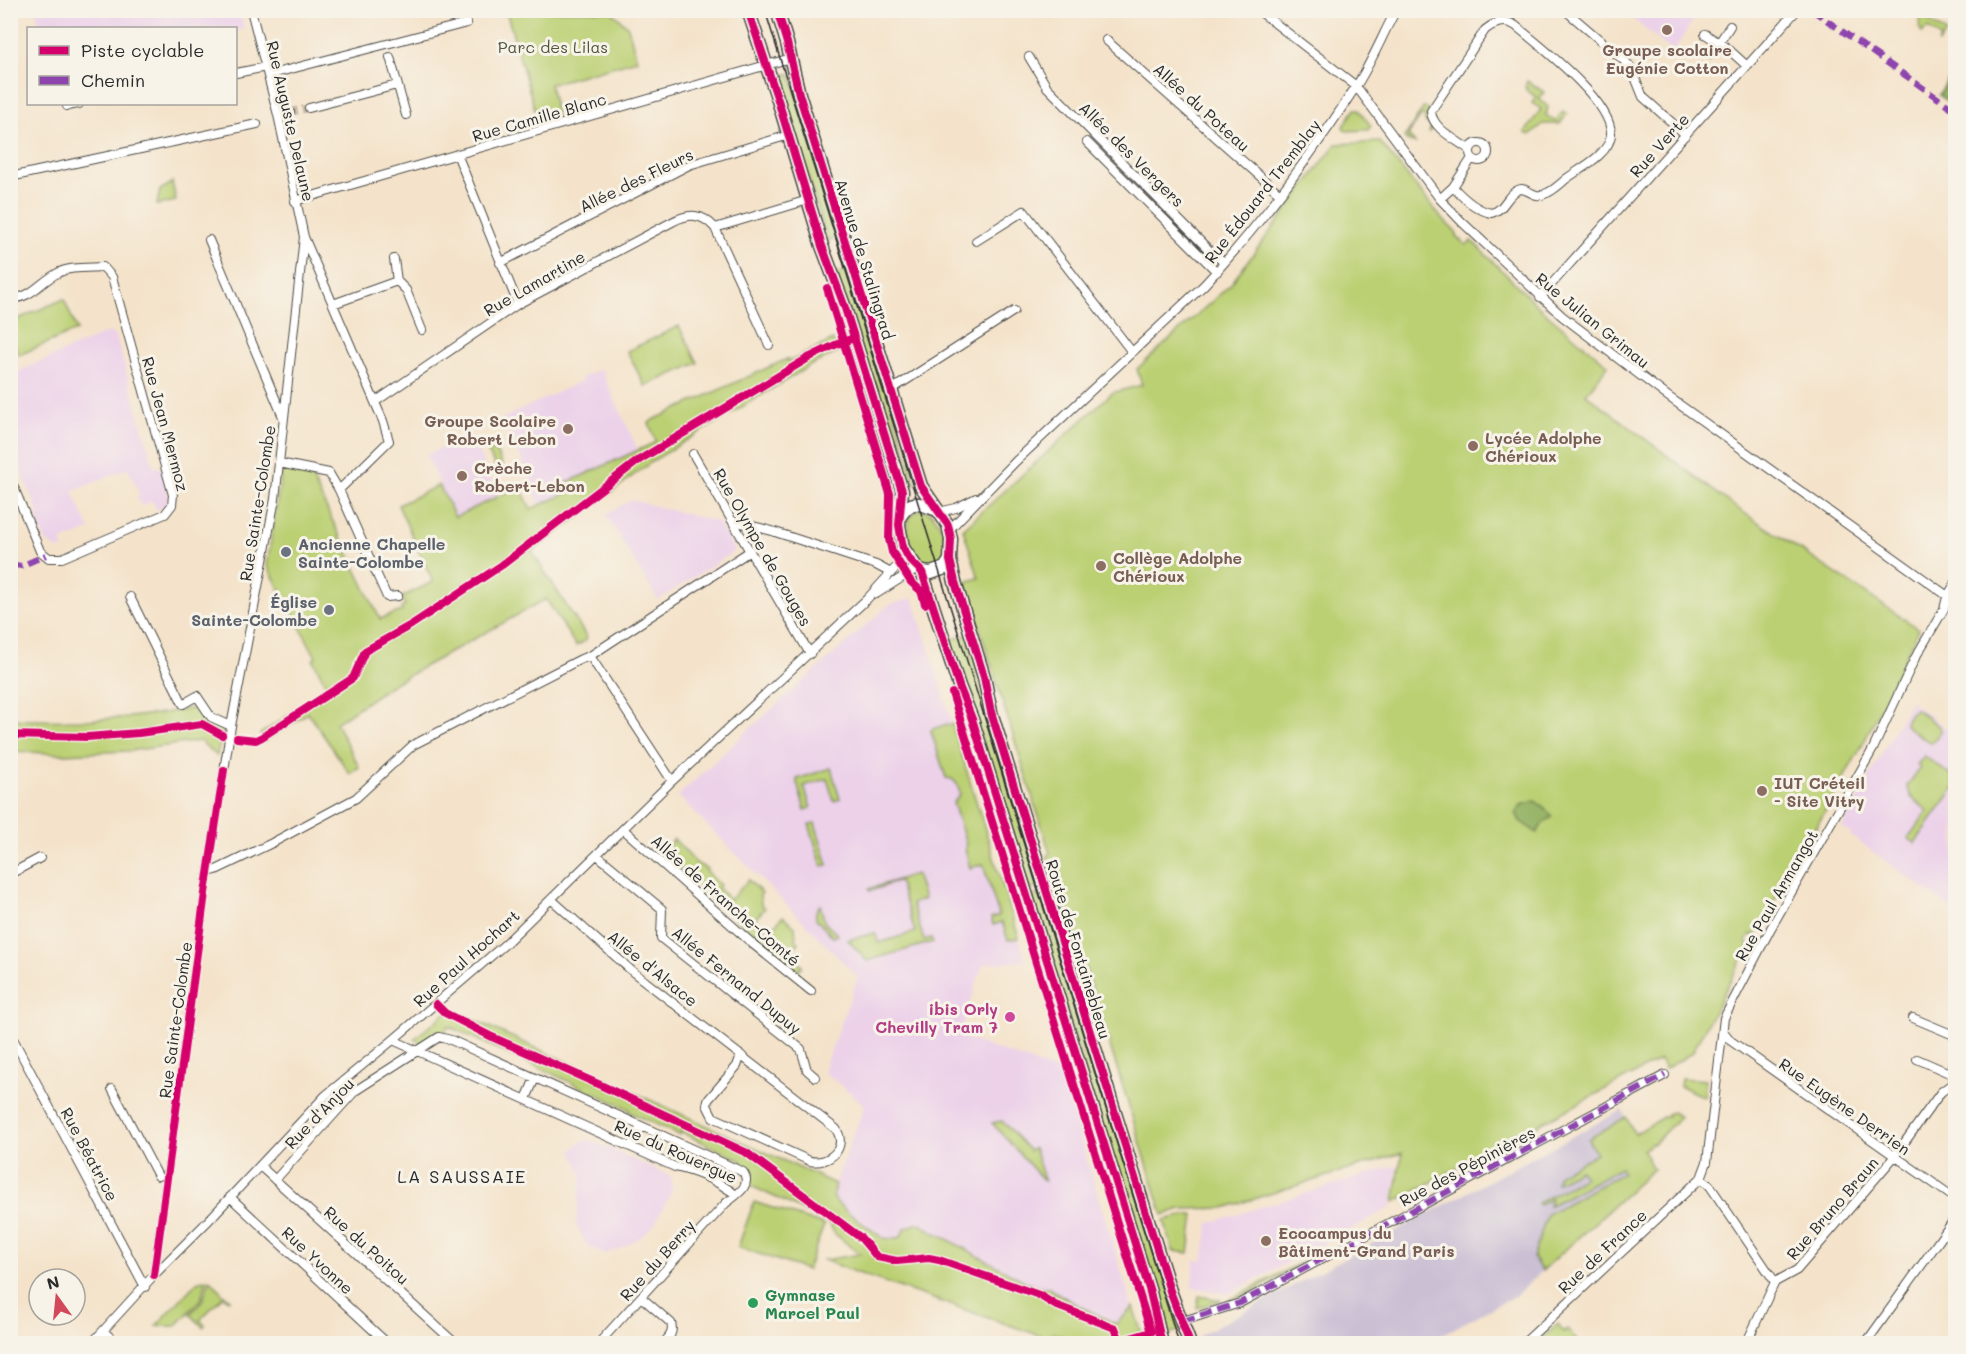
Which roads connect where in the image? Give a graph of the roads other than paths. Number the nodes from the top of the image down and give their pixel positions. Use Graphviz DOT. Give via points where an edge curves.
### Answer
graph roads {
  1 [pos="252,10"];
  2 [pos="748,10"];
  3 [pos="777,10"];
  4 [pos="1258,10"];
  5 [pos="1396,10"];
  6 [pos="1565,10"];
  7 [pos="1797,10"];
  8 [pos="467,23"];
  9 [pos="1730,26"];
  10 [pos="1705,34"];
  11 [pos="1106,40"];
  12 [pos="1719,42"];
  13 [pos="1712,54"];
  14 [pos="390,57"];
  15 [pos="1029,57"];
  16 [pos="791,58"];
  17 [pos="766,66"];
  18 [pos="1747,66"];
  19 [pos="267,71"];
  20 [pos="237,73"];
  21 [pos="397,85"];
  22 [pos="1356,86"];
  23 [pos="74,105"];
  24 [pos="67,106"];
  25 [pos="309,108"];
  26 [pos="290,112"];
  27 [pos="406,115"];
  28 [pos="278,116"];
  29 [pos="257,124"];
  30 [pos="789,135"];
  31 [pos="1686,135"];
  32 [pos="1087,142"];
  33 [pos="457,154"];
  34 [pos="10,177"];
  35 [pos="1453,187"];
  36 [pos="1281,194"];
  37 [pos="1440,199"];
  38 [pos="808,200"];
  39 [pos="295,201"];
  40 [pos="715,228"];
  41 [pos="304,237"];
  42 [pos="209,240"];
  43 [pos="976,241"];
  44 [pos="394,259"];
  45 [pos="1224,262"];
  46 [pos="500,263"];
  47 [pos="301,268"];
  48 [pos="1217,272"];
  49 [pos="397,281"];
  50 [pos="1540,297"];
  51 [pos="10,299"];
  52 [pos="333,304"];
  53 [pos="518,304"];
  54 [pos="1014,311"];
  55 [pos="422,330"];
  56 [pos="769,345"];
  57 [pos="1132,352"];
  58 [pos="891,390"];
  59 [pos="375,402"];
  60 [pos="284,419"];
  61 [pos="693,454"];
  62 [pos="279,464"];
  63 [pos="10,478"];
  64 [pos="990,488"];
  65 [pos="339,490"];
  66 [pos="939,511"];
  67 [pos="901,515"];
  68 [pos="733,521"];
  69 [pos="949,530"];
  70 [pos="750,551"];
  71 [pos="906,554"];
  72 [pos="950,560"];
  73 [pos="919,570"];
  74 [pos="891,573"];
  75 [pos="1956,582"];
  76 [pos="398,596"];
  77 [pos="130,597"];
  78 [pos="1947,597"];
  79 [pos="867,599"];
  80 [pos="1956,602"];
  81 [pos="810,654"];
  82 [pos="590,656"];
  83 [pos="231,726"];
  84 [pos="672,781"];
  85 [pos="623,829"];
  86 [pos="597,855"];
  87 [pos="40,858"];
  88 [pos="209,872"];
  89 [pos="10,874"];
  90 [pos="551,899"];
  91 [pos="811,991"];
  92 [pos="1912,1018"];
  93 [pos="1723,1031"];
  94 [pos="10,1033"];
  95 [pos="1956,1036"];
  96 [pos="393,1041"];
  97 [pos="417,1050"];
  98 [pos="741,1054"];
  99 [pos="1917,1059"];
  100 [pos="1956,1059"];
  101 [pos="1665,1075"];
  102 [pos="1952,1075"];
  103 [pos="815,1077"];
  104 [pos="536,1078"];
  105 [pos="1956,1081"];
  106 [pos="112,1089"];
  107 [pos="526,1099"];
  108 [pos="641,1126"];
  109 [pos="631,1147"];
  110 [pos="1894,1157"];
  111 [pos="260,1166"];
  112 [pos="158,1176"];
  113 [pos="1701,1178"];
  114 [pos="275,1180"];
  115 [pos="736,1194"];
  116 [pos="230,1197"];
  117 [pos="1956,1199"];
  118 [pos="1956,1217"];
  119 [pos="154,1275"];
  120 [pos="1775,1282"];
  121 [pos="145,1287"];
  122 [pos="641,1298"];
  123 [pos="1183,1321"];
  124 [pos="103,1331"];
  125 [pos="91,1344"];
  126 [pos="118,1344"];
  127 [pos="388,1344"];
  128 [pos="456,1344"];
  129 [pos="598,1344"];
  130 [pos="663,1344"];
  131 [pos="1162,1344"];
  132 [pos="1190,1344"];
  133 [pos="1523,1344"];
  134 [pos="1746,1344"];
  135 [pos="1865,1344"];
  1 -- 19 [label="street, Rue Auguste Delaune"];
  2 -- 17 [label="main road, Avenue de Stalingrad"];
  3 -- 16 [label="main road, Avenue de Stalingrad"];
  4 -- 22 [label="street, Rue Julian Grimau"];
  5 -- 22 [label="street, Rue Édouard Tremblay"];
  6 -- 31 [label="street" via="1629,65 1643,98"];
  7 -- 18 [label="street, Rue Verte"];
  8 -- 19 [label="street"];
  9 -- 12 [label="street"];
  10 -- 12 [label="street"];
  11 -- 36 [label="street, Allée du Poteau"];
  12 -- 13 [label="street"];
  12 -- 18 [label="street"];
  14 -- 21 [label="street"];
  15 -- 45 [label="street, Allée des Vergers" via="1047,87"];
  16 -- 17 [label="street, Rue Camille Blanc"];
  16 -- 58 [label="main road, Avenue de Stalingrad"];
  17 -- 30 [label="main road, Avenue de Stalingrad"];
  17 -- 33 [label="street, Rue Camille Blanc"];
  18 -- 31 [label="street, Rue Verte"];
  19 -- 20 [label="street"];
  19 -- 28 [label="street, Rue Auguste Delaune"];
  21 -- 25 [label="street"];
  21 -- 27 [label="street"];
  22 -- 36 [label="street, Rue Édouard Tremblay"];
  22 -- 37 [label="street, Rue Julian Grimau"];
  23 -- 24 [label="street"];
  26 -- 28 [label="street"];
  28 -- 39 [label="street, Rue Auguste Delaune"];
  29 -- 34 [label="street"];
  30 -- 38 [label="main road, Avenue de Stalingrad"];
  30 -- 46 [label="street, Allée des Fleurs" via="689,165"];
  31 -- 50 [label="street, Rue Verte"];
  32 -- 48 [label="street"];
  33 -- 39 [label="street, Rue Camille Blanc"];
  33 -- 46 [label="street"];
  35 -- 35 [label="street" via="1466,200 1491,213 1502,208 1518,189 1542,196 1587,166 1610,139 1610,125 1599,105 1569,70 1509,22 1485,30 1431,111 1439,127 1471,154"];
  35 -- 37 [label="street"];
  36 -- 45 [label="street, Rue Édouard Tremblay"];
  37 -- 50 [label="street, Rue Julian Grimau"];
  38 -- 40 [label="street"];
  38 -- 67 [label="main road, Avenue de Stalingrad" via="902,491"];
  39 -- 41 [label="street, Rue Auguste Delaune"];
  40 -- 53 [label="street, Rue Lamartine" via="700,216 681,217"];
  40 -- 56 [label="street"];
  41 -- 47 [label="street, Rue Auguste Delaune"];
  41 -- 52 [label="street, Rue Auguste Delaune"];
  42 -- 60 [label="street"];
  43 -- 57 [label="street" via="1024,212"];
  44 -- 49 [label="street"];
  45 -- 48 [label="street, Rue Édouard Tremblay"];
  46 -- 53 [label="street"];
  47 -- 60 [label="street, Rue Sainte-Colombe"];
  48 -- 57 [label="street, Rue Édouard Tremblay"];
  49 -- 52 [label="street"];
  49 -- 55 [label="street" via="406,290"];
  50 -- 78 [label="street, Rue Julian Grimau" via="1596,343"];
  51 -- 63 [label="street, Rue Jean Mermoz" via="31,294 57,273 80,268 103,267 112,277 173,495 172,505 165,514 62,558 49,558 40,551"];
  52 -- 59 [label="street, Rue Auguste Delaune"];
  53 -- 59 [label="street, Rue Lamartine"];
  54 -- 58 [label="street"];
  57 -- 64 [label="street, Rue Édouard Tremblay"];
  58 -- 66 [label="main road, Avenue de Stalingrad" via="921,486"];
  59 -- 65 [label="street, Rue Auguste Delaune" via="390,441"];
  60 -- 62 [label="street, Rue Sainte-Colombe"];
  61 -- 68 [label="street, Rue Olympe de Gouges"];
  62 -- 65 [label="street" via="329,473"];
  62 -- 83 [label="street, Rue Sainte-Colombe"];
  64 -- 66 [label="street, Rue Édouard Tremblay" via="968,503"];
  64 -- 69 [label="street, Rue Édouard Tremblay"];
  65 -- 76 [label="street" via="387,597"];
  66 -- 67 [label="main road" via="922,502 909,506"];
  66 -- 69 [label="main road"];
  67 -- 71 [label="main road" via="900,536"];
  68 -- 70 [label="street, Rue Olympe de Gouges"];
  68 -- 74 [label="street" via="865,561"];
  69 -- 72 [label="main road"];
  70 -- 81 [label="street, Rue Olympe de Gouges"];
  70 -- 82 [label="street"];
  71 -- 73 [label="main road"];
  71 -- 74 [label="street, Rue Paul Hochart"];
  72 -- 73 [label="main road" via="939,571"];
  72 -- 123 [label="main road, Route de Fontainebleau" via="991,712 1170,1291"];
  73 -- 79 [label="street, Rue Paul Hochart"];
  73 -- 131 [label="main road" via="976,730 1150,1292"];
  74 -- 79 [label="street, Rue Paul Hochart"];
  75 -- 78 [label="street, Rue Paul Armangot"];
  77 -- 83 [label="street" via="183,705 197,696 211,717"];
  78 -- 80 [label="street, Rue Julian Grimau"];
  78 -- 93 [label="street, Rue Paul Armangot" via="1873,748 1752,963 1724,1018"];
  79 -- 81 [label="street, Rue Paul Hochart"];
  81 -- 84 [label="street, Rue Paul Hochart"];
  82 -- 84 [label="street"];
  82 -- 88 [label="street" via="413,745 356,798"];
  83 -- 88 [label="street, Rue Sainte-Colombe"];
  84 -- 85 [label="street, Rue Paul Hochart"];
  85 -- 86 [label="street, Rue Paul Hochart"];
  85 -- 91 [label="street, Allée de Franche-Comté"];
  86 -- 90 [label="street, Rue Paul Hochart"];
  86 -- 103 [label="street, Allée Fernand Dupuy" via="662,909 661,938 801,1049 807,1070"];
  87 -- 89 [label="street"];
  88 -- 119 [label="street, Rue Sainte-Colombe"];
  90 -- 96 [label="street, Rue Paul Hochart"];
  90 -- 98 [label="street, Allée d'Alsace" via="633,972"];
  92 -- 95 [label="street"];
  93 -- 110 [label="street, Rue Eugène Derrien" via="1731,1041"];
  93 -- 113 [label="street, Rue Paul Armangot" via="1707,1162"];
  94 -- 121 [label="street, Rue Béatrice"];
  96 -- 97 [label="street, Rue du Rouergue"];
  96 -- 111 [label="street, Rue Paul Hochart" via="326,1095"];
  97 -- 104 [label="street, Rue du Rouergue" via="443,1037"];
  97 -- 107 [label="street, Rue du Rouergue"];
  97 -- 114 [label="street, Rue d'Anjou" via="355,1091"];
  98 -- 98 [label="street, Allée d'Alsace" via="737,1066 708,1100 713,1117 810,1161 825,1161 835,1154 839,1138 836,1129"];
  99 -- 102 [label="street"];
  100 -- 102 [label="street"];
  101 -- 123 [label="street, Rue des Pépinières" via="1240,1303"];
  104 -- 107 [label="street"];
  104 -- 108 [label="street, Rue du Rouergue"];
  105 -- 110 [label="street, Rue Bruno Braun" via="1941,1092"];
  106 -- 112 [label="street"];
  107 -- 109 [label="street, Rue du Rouergue"];
  108 -- 109 [label="street"];
  108 -- 115 [label="street, Rue du Rouergue" via="743,1172 747,1183"];
  109 -- 115 [label="street, Rue du Rouergue"];
  110 -- 117 [label="street, Rue Eugène Derrien"];
  110 -- 120 [label="street, Rue Bruno Braun" via="1797,1270"];
  111 -- 114 [label="street, Rue du Poitou"];
  111 -- 116 [label="street, Rue Paul Hochart"];
  113 -- 120 [label="street"];
  113 -- 133 [label="street, Rue de France"];
  114 -- 128 [label="street, Rue du Poitou"];
  115 -- 122 [label="street, Rue du Berry"];
  116 -- 119 [label="street, Rue Paul Hochart"];
  116 -- 127 [label="street, Rue Yvonne"];
  118 -- 135 [label="street"];
  119 -- 121 [label="street, Rue Paul Hochart"];
  120 -- 134 [label="street"];
  121 -- 124 [label="street, Rue Paul Hochart"];
  122 -- 129 [label="street, Rue du Berry"];
  122 -- 130 [label="street" via="671,1323 671,1334"];
  123 -- 132 [label="main road, Route de Fontainebleau"];
  124 -- 125 [label="street, Rue Paul Hochart"];
  124 -- 126 [label="street"];
}
